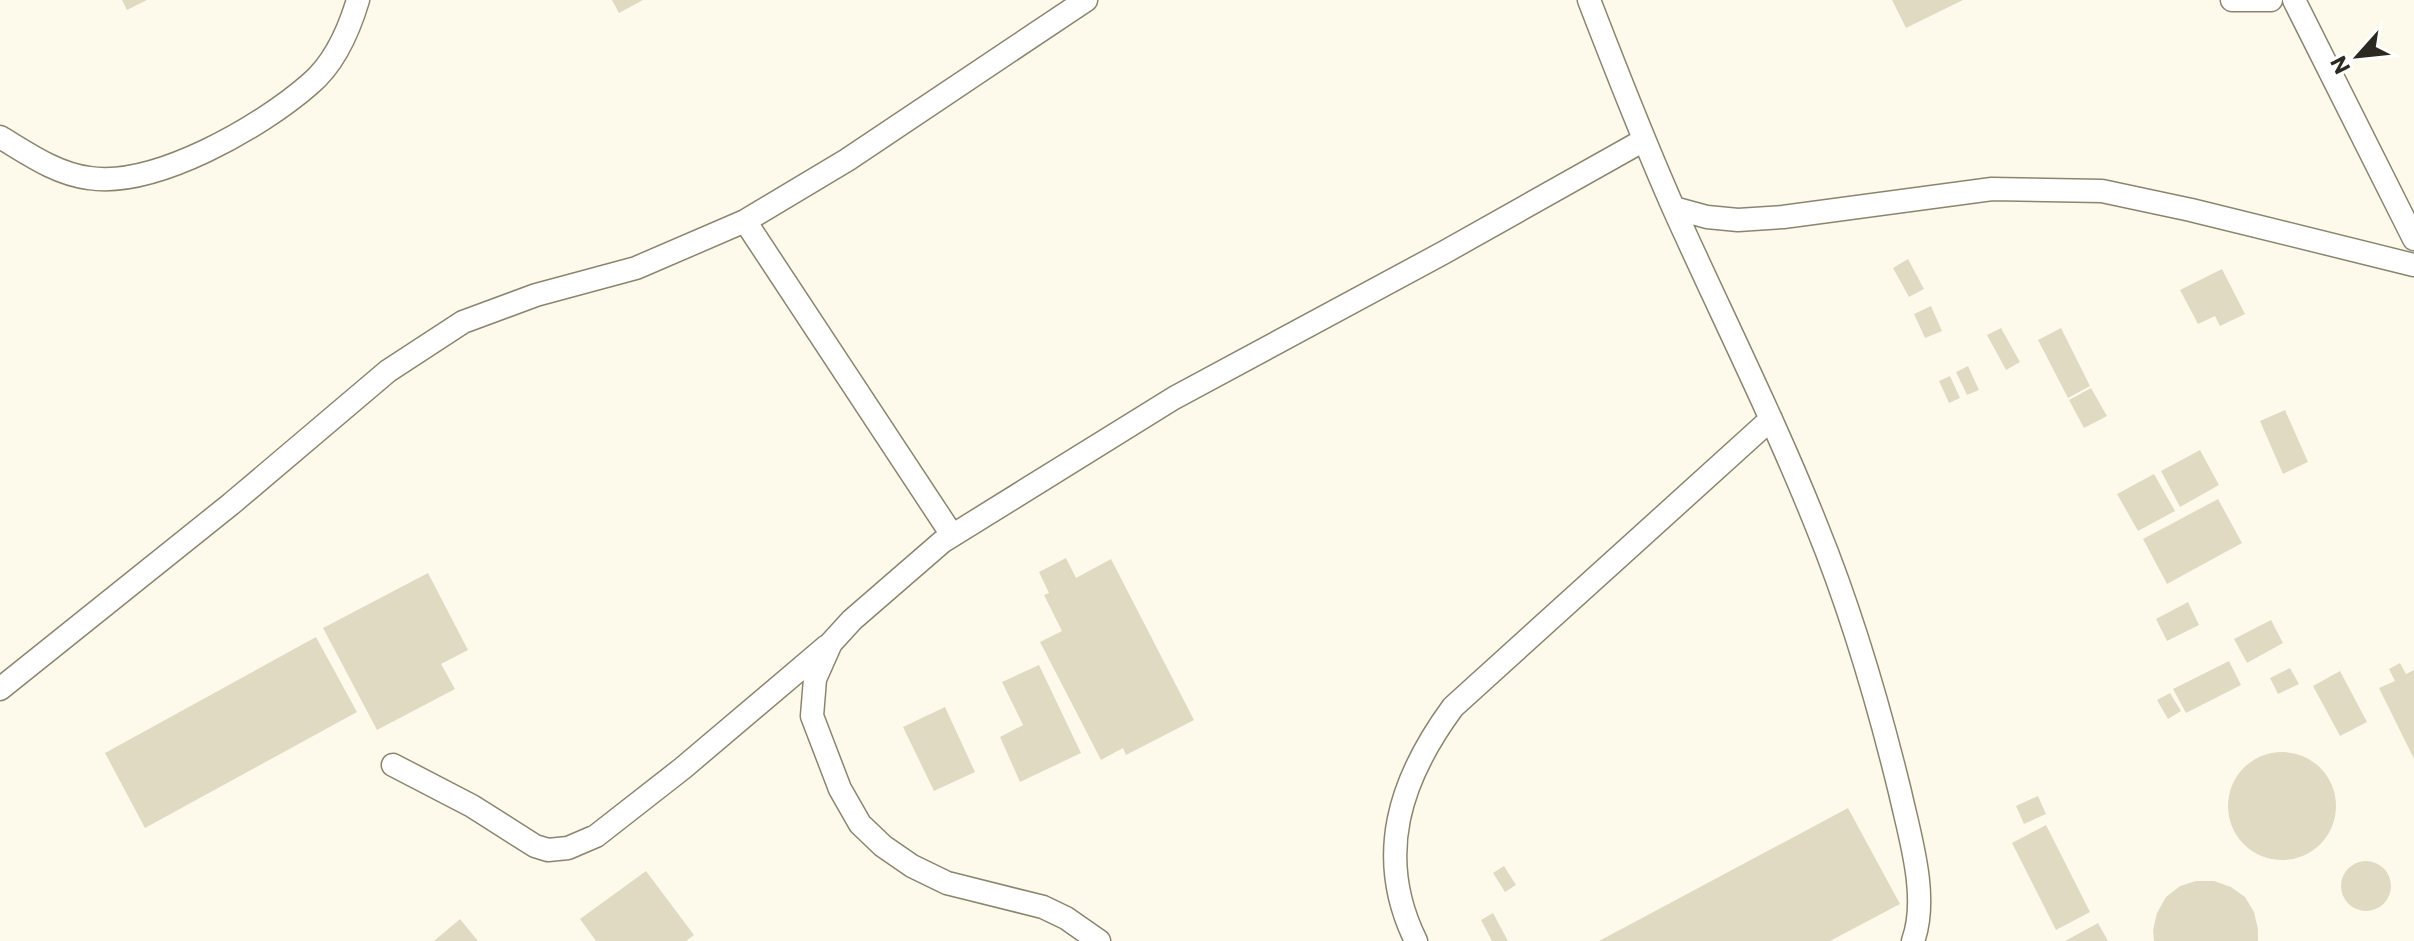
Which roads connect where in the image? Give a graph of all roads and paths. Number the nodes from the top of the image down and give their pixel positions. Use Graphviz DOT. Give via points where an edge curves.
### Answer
graph roads {
  1 [pos="358,0"];
  2 [pos="1086,0"];
  3 [pos="1589,0"];
  4 [pos="2232,0"];
  5 [pos="2271,0"];
  6 [pos="2294,0"];
  7 [pos="0,137"];
  8 [pos="1644,140"];
  9 [pos="1674,208"];
  10 [pos="745,221"];
  11 [pos="2414,239"];
  12 [pos="2414,265"];
  13 [pos="1771,419"];
  14 [pos="952,535"];
  15 [pos="831,643"];
  16 [pos="0,689"];
  17 [pos="393,765"];
  18 [pos="1099,941"];
  19 [pos="1416,941"];
  20 [pos="1913,941"];
  1 -- 7 [label="lane" via="350,27 312,83 250,128 170,167 90,179 45,164"];
  2 -- 10 [label="lane" via="847,160"];
  3 -- 8 [label="lane"];
  4 -- 5 [label="lane"];
  6 -- 11 [label="lane"];
  8 -- 9 [label="lane"];
  8 -- 14 [label="lane" via="1174,398"];
  9 -- 12 [label="lane" via="1738,220 1992,189 2102,191"];
  9 -- 13 [label="lane"];
  10 -- 14 [label="lane"];
  10 -- 16 [label="lane" via="636,268 536,295 463,322 388,371"];
  13 -- 19 [label="lane" via="1453,707 1432,736 1413,773 1395,833 1395,882"];
  13 -- 20 [label="lane" via="1818,528 1879,706 1918,880"];
  14 -- 15 [label="lane"];
  15 -- 17 [label="lane" via="609,826 568,848 535,846"];
  15 -- 18 [label="lane" via="815,679 812,716 840,789 860,824 912,866 947,883 1043,907"];
}
